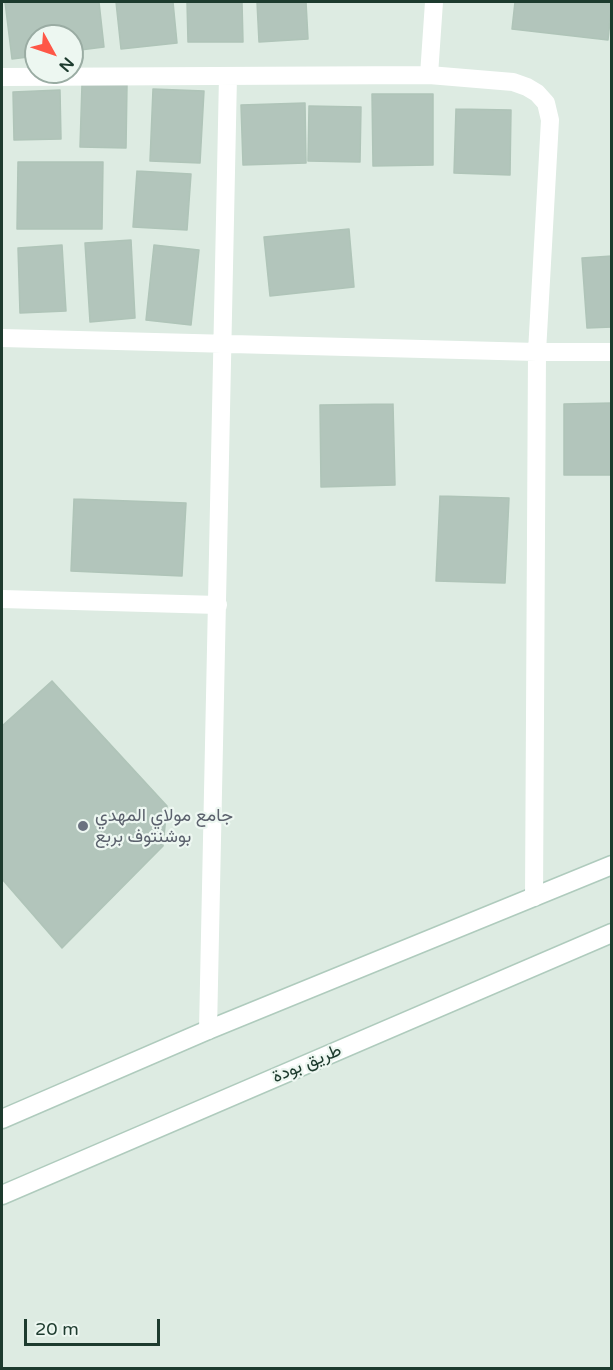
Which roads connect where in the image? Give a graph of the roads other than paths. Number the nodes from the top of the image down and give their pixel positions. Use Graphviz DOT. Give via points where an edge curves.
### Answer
graph roads {
  1 [pos="434,2"];
  2 [pos="429,75"];
  3 [pos="228,76"];
  4 [pos="2,77"];
  5 [pos="2,338"];
  6 [pos="221,344"];
  7 [pos="537,352"];
  8 [pos="612,352"];
  9 [pos="2,599"];
  10 [pos="218,605"];
  11 [pos="612,865"];
  12 [pos="534,897"];
  13 [pos="612,933"];
  14 [pos="208,1030"];
  15 [pos="2,1119"];
  16 [pos="2,1195"];
  1 -- 2 [label="street"];
  2 -- 3 [label="street"];
  2 -- 7 [label="street" via="513,82 537,93 546,103 550,120"];
  3 -- 4 [label="street"];
  3 -- 6 [label="street"];
  5 -- 6 [label="street"];
  6 -- 7 [label="street"];
  6 -- 10 [label="street"];
  7 -- 8 [label="street"];
  7 -- 12 [label="street"];
  9 -- 10 [label="street"];
  10 -- 14 [label="street"];
  11 -- 12 [label="street"];
  12 -- 14 [label="street"];
  13 -- 16 [label="street, طريق بودة"];
  14 -- 15 [label="street"];
}
